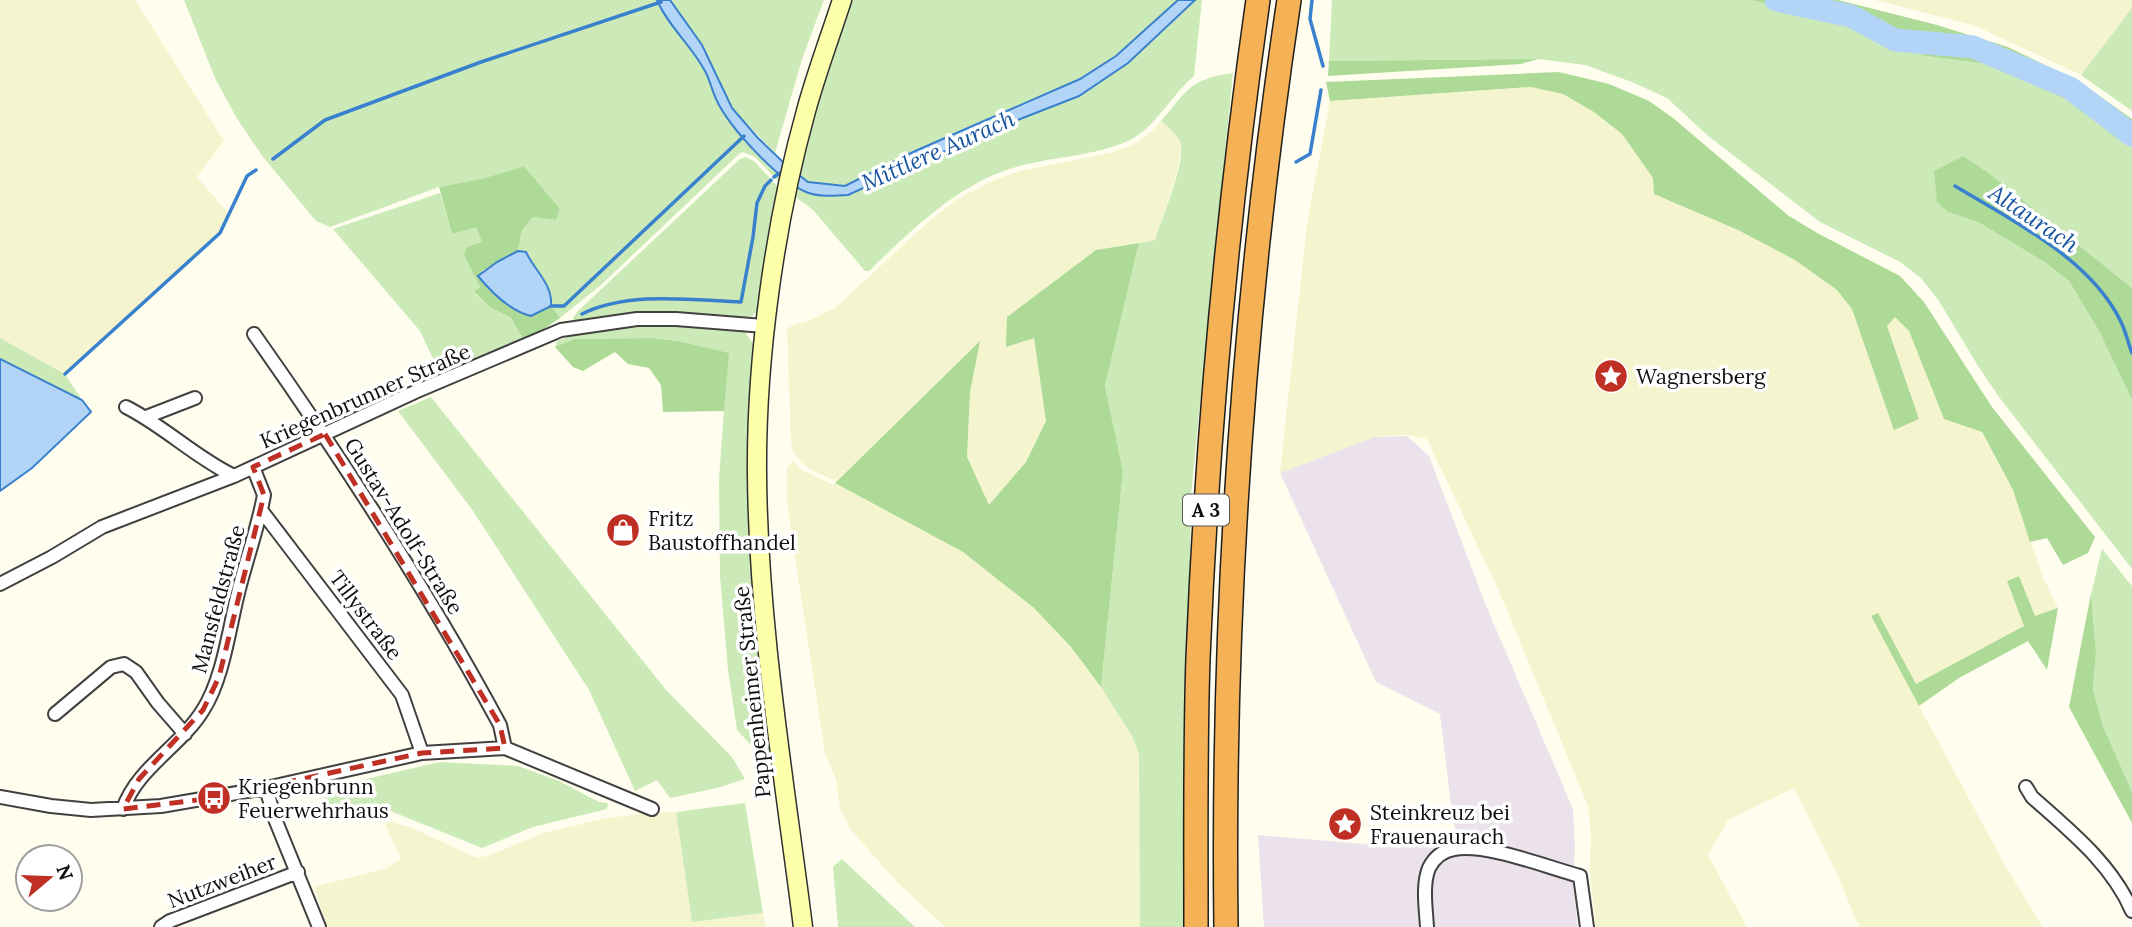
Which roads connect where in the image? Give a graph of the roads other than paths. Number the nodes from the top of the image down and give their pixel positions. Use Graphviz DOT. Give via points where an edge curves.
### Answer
graph roads {
  1 [pos="842,0"];
  2 [pos="1258,0"];
  3 [pos="1289,0"];
  4 [pos="765,326"];
  5 [pos="254,334"];
  6 [pos="195,398"];
  7 [pos="125,408"];
  8 [pos="146,417"];
  9 [pos="325,434"];
  10 [pos="253,467"];
  11 [pos="234,477"];
  12 [pos="261,510"];
  13 [pos="0,584"];
  14 [pos="55,713"];
  15 [pos="185,734"];
  16 [pos="505,748"];
  17 [pos="422,753"];
  18 [pos="2026,787"];
  19 [pos="266,788"];
  20 [pos="0,797"];
  21 [pos="123,809"];
  22 [pos="652,809"];
  23 [pos="298,872"];
  24 [pos="2132,911"];
  25 [pos="161,927"];
  26 [pos="319,927"];
  27 [pos="803,927"];
  28 [pos="1196,927"];
  29 [pos="1226,927"];
  30 [pos="1427,927"];
  31 [pos="1587,927"];
  1 -- 4 [label="street, Pappenheimer Straße" via="806,111 784,206"];
  2 -- 28 [label="highway, A 3" via="1223,285 1208,481 1198,659"];
  3 -- 29 [label="highway, A 3" via="1258,247 1237,486 1229,650"];
  4 -- 9 [label="street, Kriegenbrunner Straße" via="637,319 561,330"];
  4 -- 27 [label="street, Pappenheimer Straße" via="757,471 759,538 767,646"];
  5 -- 9 [label="street, Gustav-Adolf-Straße"];
  6 -- 8 [label="street"];
  7 -- 8 [label="street"];
  8 -- 11 [label="street"];
  9 -- 10 [label="street, Kriegenbrunner Straße"];
  9 -- 16 [label="street, Gustav-Adolf-Straße" via="478,685 500,725"];
  10 -- 11 [label="street, Kriegenbrunner Straße"];
  10 -- 12 [label="street, Mansfeldstraße" via="264,495"];
  11 -- 13 [label="street, Kriegenbrunner Straße" via="102,527"];
  12 -- 15 [label="street, Mansfeldstraße" via="219,677"];
  12 -- 17 [label="street, Tillystraße" via="402,695"];
  14 -- 15 [label="street" via="111,667 124,664 136,672"];
  15 -- 21 [label="street, Mansfeldstraße" via="139,779"];
  16 -- 17 [label="street"];
  16 -- 22 [label="street"];
  17 -- 19 [label="street"];
  18 -- 24 [label="street" via="2092,851"];
  19 -- 21 [label="street"];
  19 -- 23 [label="street"];
  20 -- 21 [label="street" via="91,810"];
  23 -- 25 [label="street, Nutzweiher"];
  23 -- 26 [label="street"];
  30 -- 31 [label="street" via="1428,870 1434,859 1454,849 1507,855 1580,876"];
}
